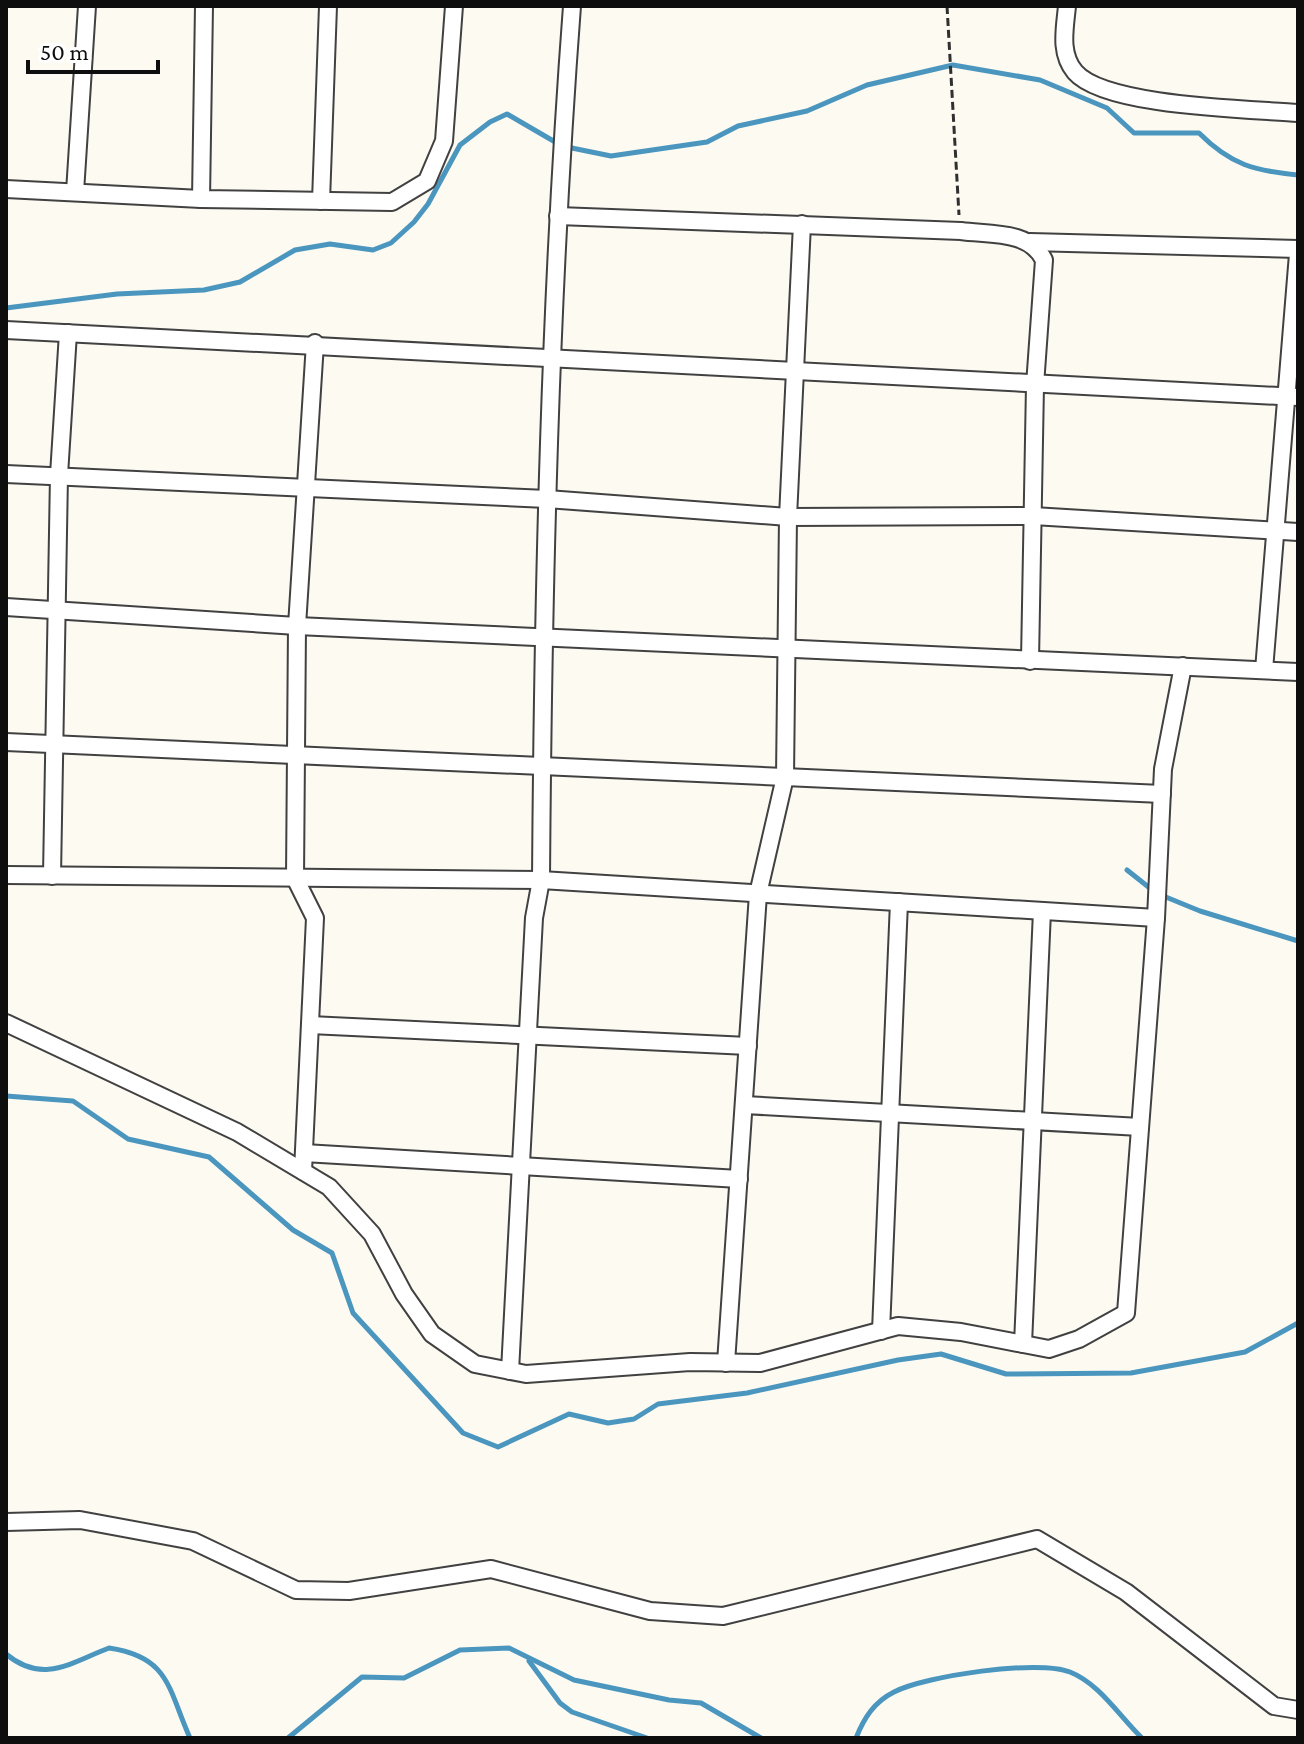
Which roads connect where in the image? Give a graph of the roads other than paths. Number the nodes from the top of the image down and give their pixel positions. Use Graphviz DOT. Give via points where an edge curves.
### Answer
graph roads {
  1 [pos="87,6"];
  2 [pos="204,6"];
  3 [pos="328,6"];
  4 [pos="454,6"];
  5 [pos="572,6"];
  6 [pos="1067,6"];
  7 [pos="1298,113"];
  8 [pos="6,189"];
  9 [pos="75,192"];
  10 [pos="201,199"];
  11 [pos="321,201"];
  12 [pos="558,216"];
  13 [pos="802,224"];
  14 [pos="1030,242"];
  15 [pos="1298,252"];
  16 [pos="6,330"];
  17 [pos="68,333"];
  18 [pos="315,343"];
  19 [pos="552,357"];
  20 [pos="797,370"];
  21 [pos="1035,385"];
  22 [pos="1292,396"];
  23 [pos="6,474"];
  24 [pos="59,475"];
  25 [pos="306,488"];
  26 [pos="547,499"];
  27 [pos="1033,516"];
  28 [pos="788,517"];
  29 [pos="1276,530"];
  30 [pos="1298,532"];
  31 [pos="6,607"];
  32 [pos="58,609"];
  33 [pos="297,626"];
  34 [pos="543,636"];
  35 [pos="787,648"];
  36 [pos="1030,661"];
  37 [pos="1183,666"];
  38 [pos="1264,670"];
  39 [pos="1298,672"];
  40 [pos="6,742"];
  41 [pos="56,744"];
  42 [pos="296,755"];
  43 [pos="542,767"];
  44 [pos="785,777"];
  45 [pos="1162,794"];
  46 [pos="6,875"];
  47 [pos="52,876"];
  48 [pos="295,878"];
  49 [pos="541,880"];
  50 [pos="758,894"];
  51 [pos="899,902"];
  52 [pos="1042,911"];
  53 [pos="1156,918"];
  54 [pos="6,1023"];
  55 [pos="310,1025"];
  56 [pos="527,1036"];
  57 [pos="748,1046"];
  58 [pos="744,1105"];
  59 [pos="890,1113"];
  60 [pos="1033,1121"];
  61 [pos="1140,1127"];
  62 [pos="304,1153"];
  63 [pos="521,1166"];
  64 [pos="303,1171"];
  65 [pos="739,1179"];
  66 [pos="881,1331"];
  67 [pos="1023,1344"];
  68 [pos="726,1363"];
  69 [pos="510,1371"];
  70 [pos="6,1522"];
  71 [pos="1298,1710"];
  1 -- 9 [label="street"];
  2 -- 10 [label="street"];
  3 -- 11 [label="street"];
  4 -- 11 [label="street" via="444,141 427,181 392,202"];
  5 -- 12 [label="street"];
  6 -- 7 [label="street" via="1063,48 1075,72 1098,85 1158,102"];
  8 -- 9 [label="street"];
  9 -- 10 [label="street"];
  10 -- 11 [label="street"];
  12 -- 13 [label="street"];
  12 -- 19 [label="street"];
  13 -- 14 [label="street" via="961,231"];
  13 -- 20 [label="street"];
  14 -- 15 [label="street"];
  14 -- 21 [label="street" via="1044,260"];
  15 -- 22 [label="street"];
  16 -- 17 [label="street"];
  17 -- 18 [label="street"];
  17 -- 24 [label="street"];
  18 -- 19 [label="street"];
  18 -- 25 [label="street"];
  19 -- 20 [label="street"];
  19 -- 26 [label="street"];
  20 -- 21 [label="street"];
  20 -- 28 [label="street"];
  21 -- 22 [label="street"];
  21 -- 27 [label="street"];
  22 -- 29 [label="street"];
  23 -- 24 [label="street"];
  24 -- 25 [label="street"];
  24 -- 32 [label="street"];
  25 -- 26 [label="street"];
  25 -- 33 [label="street"];
  26 -- 28 [label="street"];
  26 -- 34 [label="street"];
  27 -- 28 [label="street"];
  27 -- 29 [label="street"];
  27 -- 36 [label="street"];
  28 -- 35 [label="street"];
  29 -- 30 [label="street"];
  29 -- 38 [label="street"];
  31 -- 32 [label="street"];
  32 -- 33 [label="street"];
  32 -- 41 [label="street"];
  33 -- 34 [label="street"];
  33 -- 42 [label="street"];
  34 -- 35 [label="street"];
  34 -- 43 [label="street"];
  35 -- 36 [label="street"];
  35 -- 44 [label="street"];
  36 -- 37 [label="street"];
  37 -- 38 [label="street"];
  37 -- 45 [label="street"];
  38 -- 39 [label="street"];
  40 -- 41 [label="street"];
  41 -- 42 [label="street"];
  41 -- 47 [label="street"];
  42 -- 43 [label="street"];
  42 -- 48 [label="street"];
  43 -- 44 [label="street"];
  43 -- 49 [label="street"];
  44 -- 45 [label="street"];
  44 -- 50 [label="street"];
  45 -- 53 [label="street"];
  46 -- 47 [label="street"];
  47 -- 48 [label="street"];
  48 -- 49 [label="street"];
  48 -- 55 [label="street" via="315,918"];
  49 -- 50 [label="street"];
  49 -- 56 [label="street"];
  50 -- 51 [label="street"];
  50 -- 57 [label="street"];
  51 -- 52 [label="street"];
  51 -- 59 [label="street"];
  52 -- 53 [label="street"];
  52 -- 60 [label="street"];
  53 -- 61 [label="street"];
  54 -- 64 [label="street" via="237,1132"];
  55 -- 56 [label="street"];
  55 -- 62 [label="street"];
  56 -- 57 [label="street"];
  56 -- 63 [label="street"];
  57 -- 58 [label="street"];
  58 -- 59 [label="street"];
  58 -- 65 [label="street"];
  59 -- 60 [label="street"];
  59 -- 66 [label="street"];
  60 -- 61 [label="street"];
  60 -- 67 [label="street"];
  61 -- 67 [label="street" via="1126,1313 1049,1349"];
  62 -- 63 [label="street"];
  62 -- 64 [label="street"];
  63 -- 65 [label="street"];
  63 -- 69 [label="street"];
  64 -- 69 [label="street" via="329,1187 372,1234 432,1334 475,1364"];
  65 -- 68 [label="street"];
  66 -- 67 [label="street" via="898,1326 945,1330"];
  66 -- 68 [label="street" via="760,1363"];
  68 -- 69 [label="street"];
  70 -- 71 [label="street" via="80,1520 193,1541 296,1590 349,1591 491,1569 650,1611 723,1616 1037,1539 1126,1592 1274,1706"];
}
